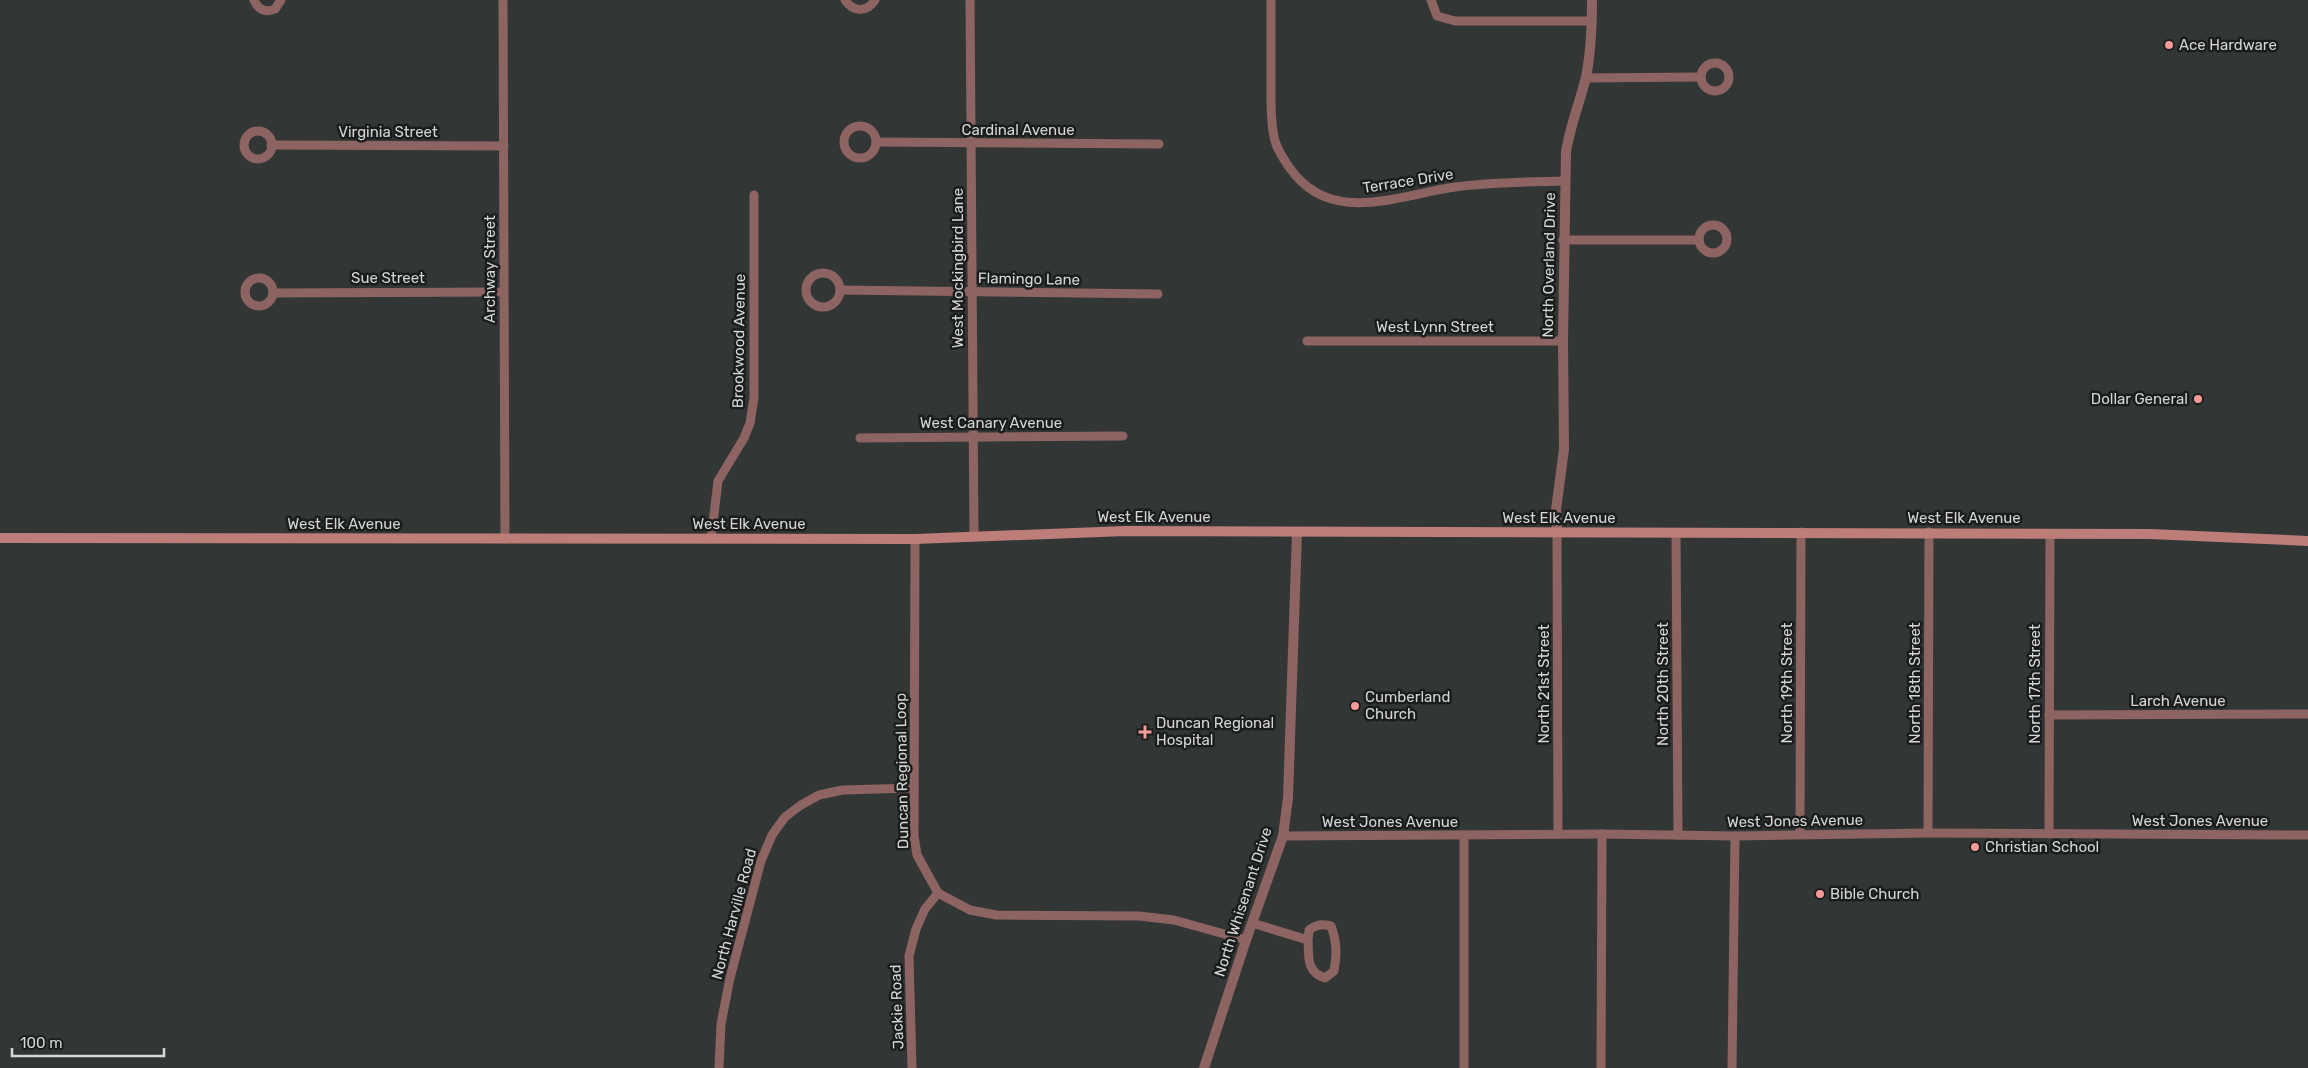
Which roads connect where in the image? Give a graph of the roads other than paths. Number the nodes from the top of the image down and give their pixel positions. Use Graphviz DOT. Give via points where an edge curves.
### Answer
graph roads {
  1 [pos="254,0"];
  2 [pos="281,0"];
  3 [pos="503,0"];
  4 [pos="845,0"];
  5 [pos="875,0"];
  6 [pos="970,0"];
  7 [pos="1271,0"];
  8 [pos="1431,0"];
  9 [pos="1592,0"];
  10 [pos="1592,21"];
  11 [pos="1701,77"];
  12 [pos="1586,78"];
  13 [pos="876,142"];
  14 [pos="972,143"];
  15 [pos="1159,144"];
  16 [pos="272,145"];
  17 [pos="504,146"];
  18 [pos="1565,180"];
  19 [pos="754,195"];
  20 [pos="1563,240"];
  21 [pos="1699,240"];
  22 [pos="840,290"];
  23 [pos="273,292"];
  24 [pos="503,292"];
  25 [pos="972,292"];
  26 [pos="1158,294"];
  27 [pos="1307,341"];
  28 [pos="1563,341"];
  29 [pos="973,436"];
  30 [pos="1123,436"];
  31 [pos="860,438"];
  32 [pos="1297,532"];
  33 [pos="1801,532"];
  34 [pos="1929,532"];
  35 [pos="1557,533"];
  36 [pos="1676,533"];
  37 [pos="2050,534"];
  38 [pos="974,536"];
  39 [pos="0,538"];
  40 [pos="915,538"];
  41 [pos="505,539"];
  42 [pos="711,539"];
  43 [pos="2308,541"];
  44 [pos="2048,714"];
  45 [pos="2308,714"];
  46 [pos="914,788"];
  47 [pos="1928,833"];
  48 [pos="1558,834"];
  49 [pos="1602,834"];
  50 [pos="1800,834"];
  51 [pos="2049,834"];
  52 [pos="1678,835"];
  53 [pos="2308,835"];
  54 [pos="1283,836"];
  55 [pos="1464,836"];
  56 [pos="1735,836"];
  57 [pos="938,893"];
  58 [pos="1252,923"];
  59 [pos="1246,940"];
  60 [pos="1308,940"];
  61 [pos="719,1068"];
  62 [pos="912,1068"];
  63 [pos="1204,1068"];
  64 [pos="1464,1068"];
  65 [pos="1601,1068"];
  66 [pos="1732,1068"];
  1 -- 2 [label="street" via="259,8 267,11 275,9"];
  3 -- 17 [label="street, Archway Street"];
  4 -- 5 [label="street" via="849,6 859,10 870,7"];
  6 -- 14 [label="street, West Mockingbird Lane"];
  7 -- 18 [label="street, Terrace Drive" via="1271,118 1274,139 1296,177 1312,191 1332,200 1358,203 1389,201 1454,188"];
  8 -- 10 [label="street" via="1437,16 1455,21"];
  9 -- 10 [label="street, North Overland Drive"];
  10 -- 12 [label="street, North Overland Drive"];
  11 -- 12 [label="street"];
  12 -- 18 [label="street, North Overland Drive" via="1569,129"];
  13 -- 14 [label="street, Cardinal Avenue"];
  14 -- 15 [label="street, Cardinal Avenue"];
  14 -- 25 [label="street, West Mockingbird Lane"];
  16 -- 17 [label="street, Virginia Street"];
  17 -- 24 [label="street, Archway Street"];
  18 -- 20 [label="street, North Overland Drive"];
  19 -- 42 [label="street, Brookwood Avenue" via="754,398 744,438 718,481"];
  20 -- 21 [label="street"];
  20 -- 28 [label="street, North Overland Drive"];
  22 -- 25 [label="street, Flamingo Lane"];
  23 -- 24 [label="street, Sue Street"];
  24 -- 41 [label="street, Archway Street"];
  25 -- 26 [label="street, Flamingo Lane"];
  25 -- 29 [label="street, West Mockingbird Lane"];
  27 -- 28 [label="street, West Lynn Street"];
  28 -- 35 [label="street, North Overland Drive" via="1564,449 1556,510"];
  29 -- 30 [label="street, West Canary Avenue"];
  29 -- 31 [label="street, West Canary Avenue"];
  29 -- 38 [label="street, West Mockingbird Lane"];
  32 -- 35 [label="main road, West Elk Avenue"];
  32 -- 38 [label="main road, West Elk Avenue" via="1126,531"];
  32 -- 54 [label="street, North Whisenant Drive" via="1288,798"];
  33 -- 34 [label="main road, West Elk Avenue"];
  33 -- 36 [label="main road, West Elk Avenue"];
  33 -- 50 [label="street, North 19th Street"];
  34 -- 37 [label="main road, West Elk Avenue"];
  34 -- 47 [label="street, North 18th Street"];
  35 -- 36 [label="main road, West Elk Avenue"];
  35 -- 48 [label="street, North 21st Street"];
  36 -- 52 [label="street, North 20th Street"];
  37 -- 43 [label="main road, West Elk Avenue" via="2150,534"];
  37 -- 44 [label="street, North 17th Street"];
  38 -- 40 [label="main road, West Elk Avenue"];
  39 -- 41 [label="main road, West Elk Avenue"];
  40 -- 42 [label="main road, West Elk Avenue"];
  40 -- 46 [label="street, Duncan Regional Loop"];
  41 -- 42 [label="main road, West Elk Avenue"];
  44 -- 45 [label="street, Larch Avenue"];
  44 -- 51 [label="street, North 17th Street"];
  46 -- 57 [label="street, Duncan Regional Loop" via="917,855"];
  46 -- 61 [label="street, North Harville Road" via="843,790 819,795 785,817 772,835 761,861 730,978 721,1024"];
  47 -- 50 [label="street, West Jones Avenue"];
  47 -- 51 [label="street, West Jones Avenue"];
  48 -- 49 [label="street, West Jones Avenue"];
  48 -- 55 [label="street, West Jones Avenue"];
  49 -- 52 [label="street, West Jones Avenue"];
  49 -- 65 [label="street"];
  50 -- 56 [label="street, West Jones Avenue"];
  51 -- 53 [label="street, West Jones Avenue"];
  52 -- 56 [label="street, West Jones Avenue"];
  54 -- 55 [label="street, West Jones Avenue"];
  54 -- 58 [label="street, North Whisenant Drive"];
  55 -- 64 [label="street"];
  56 -- 66 [label="street"];
  57 -- 59 [label="street" via="970,910 996,915 1140,916 1174,920"];
  57 -- 62 [label="street, Jackie Road" via="924,909 909,956"];
  58 -- 59 [label="street, North Whisenant Drive"];
  58 -- 60 [label="street"];
  59 -- 63 [label="street, North Whisenant Drive"];
  60 -- 60 [label="street" via="1310,967 1316,975 1325,978 1334,972 1337,957 1336,938 1331,926 1314,926 1309,930"];
}
